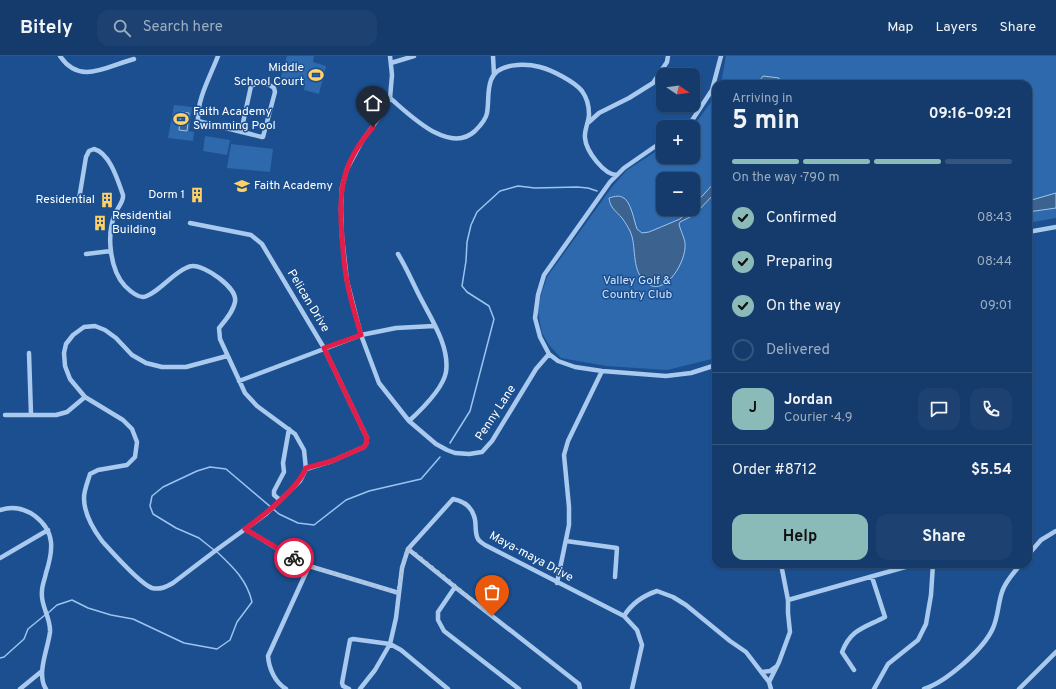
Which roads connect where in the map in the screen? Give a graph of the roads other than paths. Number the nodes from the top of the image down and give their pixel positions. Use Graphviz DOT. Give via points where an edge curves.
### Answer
graph roads {
  1 [pos="60,56"];
  2 [pos="218,56"];
  3 [pos="390,56"];
  4 [pos="414,56"];
  5 [pos="493,56"];
  6 [pos="668,56"];
  7 [pos="721,56"];
  8 [pos="134,59"];
  9 [pos="391,63"];
  10 [pos="494,74"];
  11 [pos="715,80"];
  12 [pos="712,90"];
  13 [pos="390,98"];
  14 [pos="692,120"];
  15 [pos="588,122"];
  16 [pos="240,132"];
  17 [pos="656,146"];
  18 [pos="617,175"];
  19 [pos="79,199"];
  20 [pos="190,223"];
  21 [pos="1056,227"];
  22 [pos="1032,231"];
  23 [pos="111,251"];
  24 [pos="86,254"];
  25 [pos="398,254"];
  26 [pos="434,326"];
  27 [pos="361,335"];
  28 [pos="324,348"];
  29 [pos="29,353"];
  30 [pos="549,354"];
  31 [pos="228,356"];
  32 [pos="712,366"];
  33 [pos="602,371"];
  34 [pos="239,381"];
  35 [pos="85,397"];
  36 [pos="31,414"];
  37 [pos="5,415"];
  38 [pos="409,421"];
  39 [pos="289,429"];
  40 [pos="306,468"];
  41 [pos="279,501"];
  42 [pos="0,510"];
  43 [pos="245,529"];
  44 [pos="48,530"];
  45 [pos="1056,531"];
  46 [pos="566,541"];
  47 [pos="408,548"];
  48 [pos="1032,550"];
  49 [pos="0,558"];
  50 [pos="309,566"];
  51 [pos="782,568"];
  52 [pos="902,568"];
  53 [pos="933,568"];
  54 [pos="1018,568"];
  55 [pos="615,577"];
  56 [pos="872,577"];
  57 [pos="557,583"];
  58 [pos="455,587"];
  59 [pos="398,593"];
  60 [pos="788,600"];
  61 [pos="624,616"];
  62 [pos="390,644"];
  63 [pos="1056,652"];
  64 [pos="778,665"];
  65 [pos="854,670"];
  66 [pos="42,671"];
  67 [pos="762,672"];
  68 [pos="769,682"];
  69 [pos="20,689"];
  70 [pos="46,689"];
  71 [pos="286,689"];
  72 [pos="349,689"];
  73 [pos="360,689"];
  74 [pos="448,689"];
  75 [pos="519,689"];
  76 [pos="580,689"];
  77 [pos="632,689"];
  78 [pos="771,689"];
  79 [pos="874,689"];
  80 [pos="924,689"];
  81 [pos="1019,689"];
  1 -- 8 [label="street" via="72,69 88,73"];
  2 -- 16 [label="street" via="201,100 198,121"];
  3 -- 9 [label="street, Penny Lane"];
  4 -- 9 [label="street"];
  5 -- 10 [label="street"];
  6 -- 15 [label="street" via="667,62 653,83 599,113"];
  7 -- 11 [label="street"];
  9 -- 13 [label="street, Penny Lane"];
  10 -- 13 [label="street" via="489,91 487,115 481,125 466,137 455,139 440,135 414,119"];
  10 -- 15 [label="street" via="500,69 527,65 553,72 582,91 589,107"];
  12 -- 14 [label="street"];
  13 -- 27 [label="street, Penny Lane" via="382,114 362,140 347,169 342,188 344,263"];
  15 -- 18 [label="street" via="584,137 591,155 596,162"];
  16 -- 16 [label="street" via="263,137 274,88 259,82 251,86"];
  17 -- 18 [label="street"];
  18 -- 30 [label="street" via="544,275 535,318 540,337"];
  19 -- 23 [label="street" via="86,157 89,151 99,150 112,167 124,198 115,214 110,232"];
  20 -- 28 [label="street, Pelican Drive" via="251,235 262,244"];
  21 -- 22 [label="street"];
  23 -- 24 [label="street"];
  23 -- 31 [label="street" via="115,268 125,286 138,296 145,297 176,273 192,266 206,270 222,280 234,294 236,302 219,328 220,339"];
  25 -- 26 [label="street"];
  26 -- 27 [label="street" via="396,328"];
  26 -- 38 [label="street" via="440,335 446,355 446,373 438,388"];
  27 -- 28 [label="street"];
  27 -- 38 [label="street, Penny Lane" via="379,383"];
  28 -- 34 [label="street"];
  28 -- 40 [label="street, Pelican Drive" via="367,438 364,447 332,461"];
  29 -- 36 [label="street"];
  30 -- 33 [label="street" via="558,361 575,367"];
  30 -- 38 [label="street, Penny Lane" via="536,369 492,441 482,452 469,454 447,450"];
  31 -- 34 [label="street"];
  31 -- 35 [label="street" via="186,367 162,367 146,363 132,355 105,330 94,326 84,327 66,344 64,353 70,379"];
  32 -- 33 [label="street" via="691,373 666,376"];
  33 -- 46 [label="street" via="568,441 564,455 569,507"];
  34 -- 39 [label="street" via="245,393 257,406"];
  35 -- 36 [label="street" via="67,412 56,415"];
  35 -- 43 [label="street" via="123,420 132,429 137,442 135,457 127,465 90,474 84,497 86,514 96,534 143,583 153,588 166,587"];
  36 -- 37 [label="street"];
  39 -- 40 [label="street" via="301,442"];
  39 -- 41 [label="street" via="284,472 274,491"];
  40 -- 41 [label="street" via="300,480"];
  41 -- 43 [label="street"];
  42 -- 44 [label="street" via="17,508 28,511"];
  43 -- 50 [label="street"];
  44 -- 49 [label="street"];
  44 -- 66 [label="street" via="52,545 42,600 50,633"];
  45 -- 48 [label="street" via="1040,540"];
  46 -- 55 [label="street" via="617,548"];
  46 -- 57 [label="street"];
  47 -- 57 [label="street, Maya-maya Drive" via="448,502 453,499 461,500 474,516 478,540"];
  47 -- 58 [label="street"];
  47 -- 59 [label="street, Maya-maya Drive"];
  50 -- 59 [label="street"];
  50 -- 71 [label="street" via="268,656 268,665"];
  51 -- 60 [label="street"];
  52 -- 56 [label="street"];
  53 -- 79 [label="street" via="932,595 926,624 918,640 888,664"];
  54 -- 80 [label="street" via="1002,591 993,629 984,641 948,677"];
  56 -- 60 [label="street"];
  56 -- 65 [label="street" via="885,617 853,634 846,642 842,652"];
  57 -- 61 [label="street, Maya-maya Drive"];
  58 -- 75 [label="street" via="438,612 438,620 444,631"];
  58 -- 76 [label="street" via="579,684"];
  59 -- 62 [label="street, Maya-maya Drive"];
  60 -- 64 [label="street" via="790,632"];
  61 -- 67 [label="street" via="630,607 645,595 657,591 673,597 746,652"];
  61 -- 77 [label="street" via="636,630 642,645"];
  62 -- 72 [label="street" via="350,640 342,683"];
  62 -- 73 [label="street, Maya-maya Drive"];
  62 -- 74 [label="street" via="401,650"];
  63 -- 81 [label="street"];
  64 -- 67 [label="street"];
  64 -- 68 [label="street"];
  66 -- 69 [label="street"];
  66 -- 70 [label="street"];
  67 -- 68 [label="street"];
  68 -- 78 [label="street"];
}
